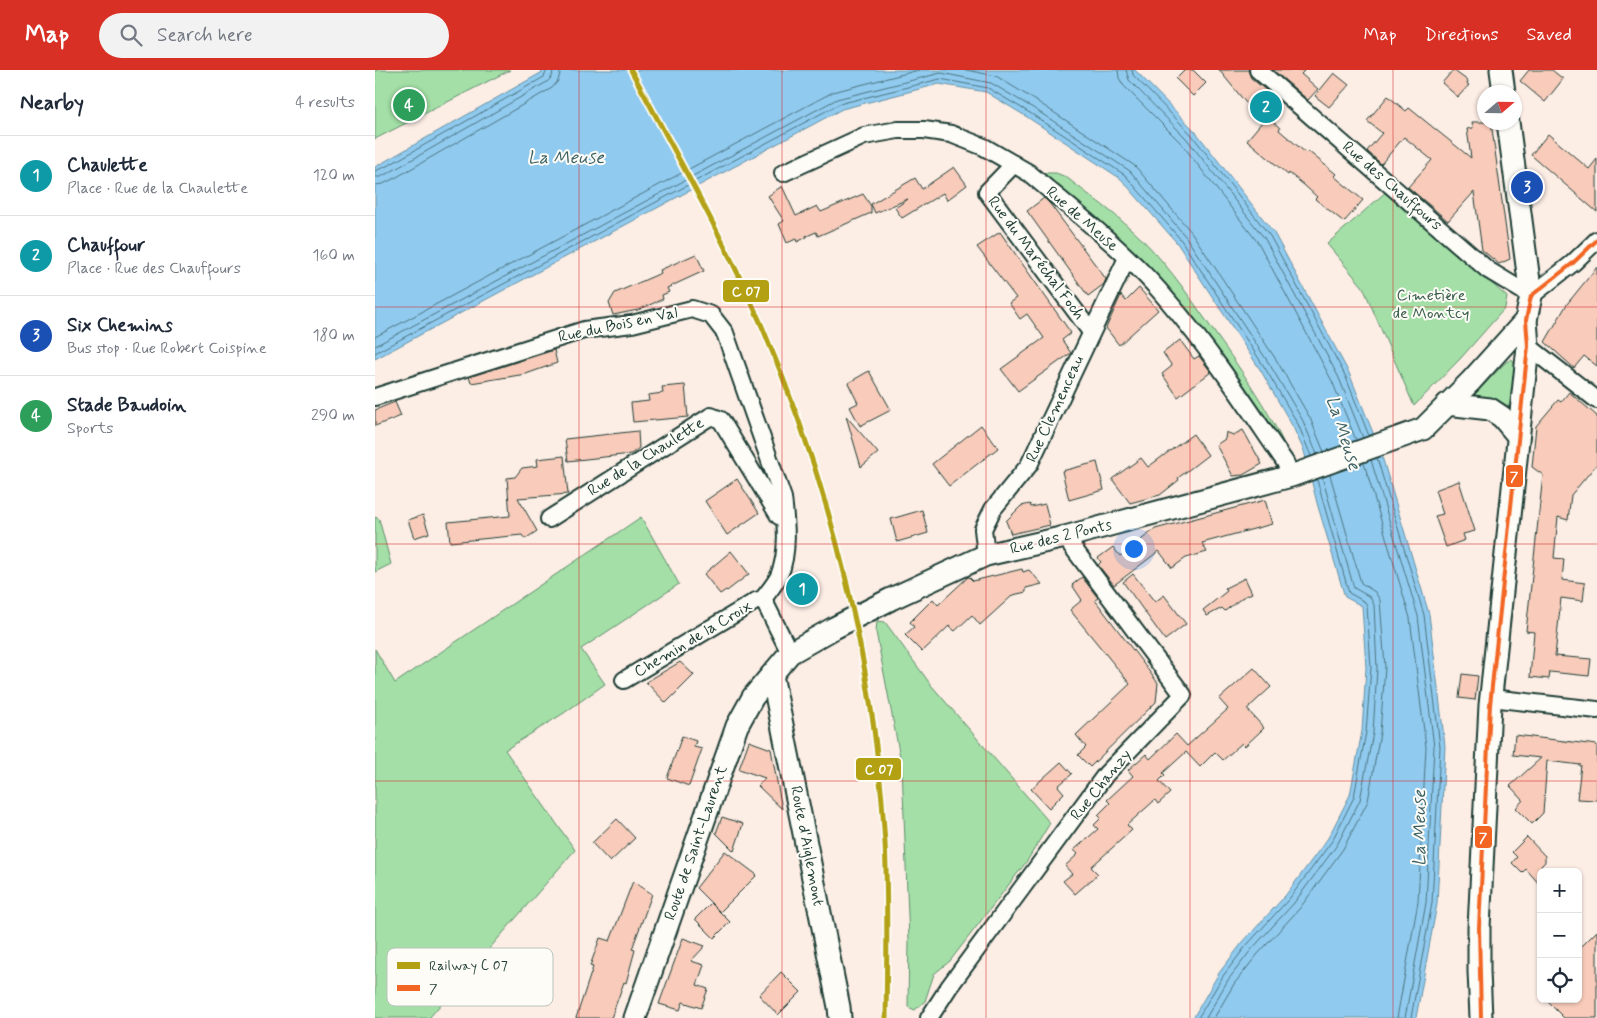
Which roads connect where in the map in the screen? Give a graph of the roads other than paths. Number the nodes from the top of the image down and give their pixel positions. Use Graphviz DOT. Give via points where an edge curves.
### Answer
graph roads {
  1 [pos="1258,70"];
  2 [pos="1501,70"];
  3 [pos="1503,85"];
  4 [pos="1509,130"];
  5 [pos="1014,164"];
  6 [pos="783,172"];
  7 [pos="1597,240"];
  8 [pos="1127,258"];
  9 [pos="1531,296"];
  10 [pos="1526,320"];
  11 [pos="1091,332"];
  12 [pos="1528,346"];
  13 [pos="375,397"];
  14 [pos="1597,400"];
  15 [pos="1447,404"];
  16 [pos="1518,436"];
  17 [pos="1295,474"];
  18 [pos="549,519"];
  19 [pos="785,519"];
  20 [pos="1065,537"];
  21 [pos="986,556"];
  22 [pos="763,599"];
  23 [pos="790,654"];
  24 [pos="772,675"];
  25 [pos="624,680"];
  26 [pos="1491,698"];
  27 [pos="1597,710"];
  28 [pos="635,1018"];
  29 [pos="840,1018"];
  30 [pos="929,1018"];
  31 [pos="1481,1018"];
  1 -- 9 [label="street, Rue des Chauffours" via="1488,270"];
  2 -- 3 [label="street"];
  4 -- 9 [label="street"];
  5 -- 6 [label="street, Rue de Meuse" via="951,134 898,130 864,136"];
  5 -- 8 [label="street, Rue de Meuse" via="1029,173"];
  5 -- 11 [label="street, Rue du Maréchal Foch" via="987,192"];
  7 -- 9 [label="street"];
  8 -- 11 [label="street, Rue Clemenceau"];
  8 -- 17 [label="street, Rue de Meuse" via="1169,301"];
  9 -- 10 [label="street"];
  10 -- 12 [label="street"];
  10 -- 15 [label="street, Rue des 2 Ponts"];
  11 -- 21 [label="street, Rue Clemenceau" via="1029,465 993,509 983,529"];
  12 -- 14 [label="street"];
  12 -- 16 [label="street"];
  13 -- 19 [label="street, Rue du Bois en Val" via="584,330 632,324 692,309 711,315 725,333 783,498"];
  15 -- 16 [label="street" via="1490,409 1502,417"];
  15 -- 17 [label="street, Rue des 2 Ponts" via="1423,429"];
  16 -- 26 [label="street"];
  17 -- 20 [label="street, Rue des 2 Ponts"];
  18 -- 19 [label="street, Rue de la Chaulette" via="711,416 721,420 779,516"];
  19 -- 22 [label="street" via="785,549 779,576"];
  20 -- 21 [label="street, Rue des 2 Ponts"];
  20 -- 30 [label="street, Rue Chanzy" via="1183,695 1105,774"];
  21 -- 23 [label="street, Rue des 2 Ponts" via="891,599"];
  22 -- 23 [label="street"];
  22 -- 25 [label="street, Chemin de la Croix"];
  23 -- 24 [label="street, Route de Saint-Laurent"];
  24 -- 28 [label="street, Route de Saint-Laurent" via="753,697 737,726"];
  24 -- 29 [label="street, Route d'Aiglemont"];
  26 -- 27 [label="street"];
  26 -- 31 [label="street" via="1479,928"];
}
